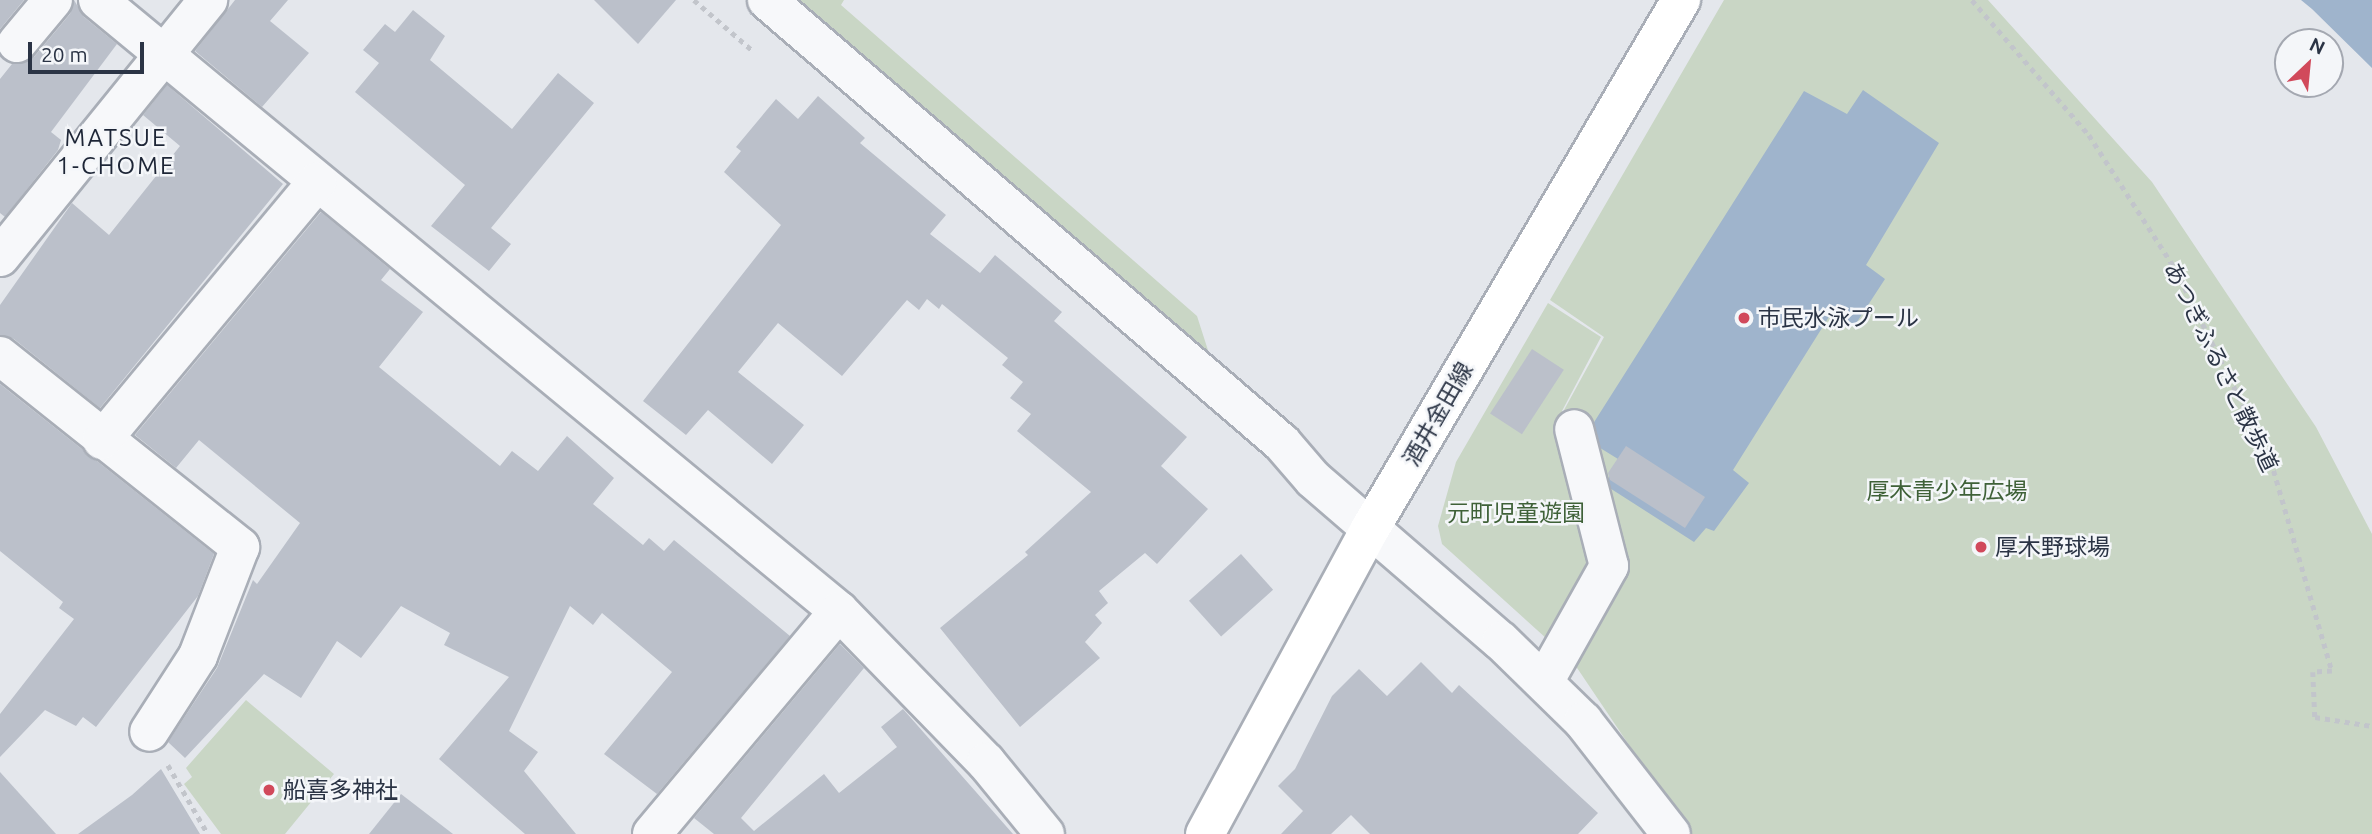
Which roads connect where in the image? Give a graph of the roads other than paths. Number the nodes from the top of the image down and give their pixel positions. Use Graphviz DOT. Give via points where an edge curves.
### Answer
graph roads {
  1 [pos="53,0"];
  2 [pos="98,0"];
  3 [pos="208,0"];
  4 [pos="766,0"];
  5 [pos="1681,0"];
  6 [pos="17,43"];
  7 [pos="163,54"];
  8 [pos="317,183"];
  9 [pos="0,257"];
  10 [pos="0,356"];
  11 [pos="1574,429"];
  12 [pos="102,440"];
  13 [pos="1370,529"];
  14 [pos="839,611"];
  15 [pos="1544,682"];
  16 [pos="149,732"];
  17 [pos="1663,828"];
  18 [pos="652,834"];
  19 [pos="1045,834"];
  20 [pos="1205,834"];
  1 -- 6 [label="street"];
  2 -- 7 [label="street"];
  3 -- 7 [label="street"];
  4 -- 13 [label="street" via="1282,443 1313,479"];
  5 -- 13 [label="main road, 酒井金田線"];
  7 -- 8 [label="street"];
  7 -- 9 [label="street"];
  8 -- 12 [label="street"];
  8 -- 14 [label="street"];
  10 -- 12 [label="street"];
  11 -- 15 [label="street" via="1609,566"];
  12 -- 16 [label="street" via="240,547 198,656"];
  13 -- 15 [label="street"];
  13 -- 20 [label="main road, 酒井金田線"];
  14 -- 18 [label="street"];
  14 -- 19 [label="street" via="986,762"];
  15 -- 17 [label="street" via="1583,720"];
}
